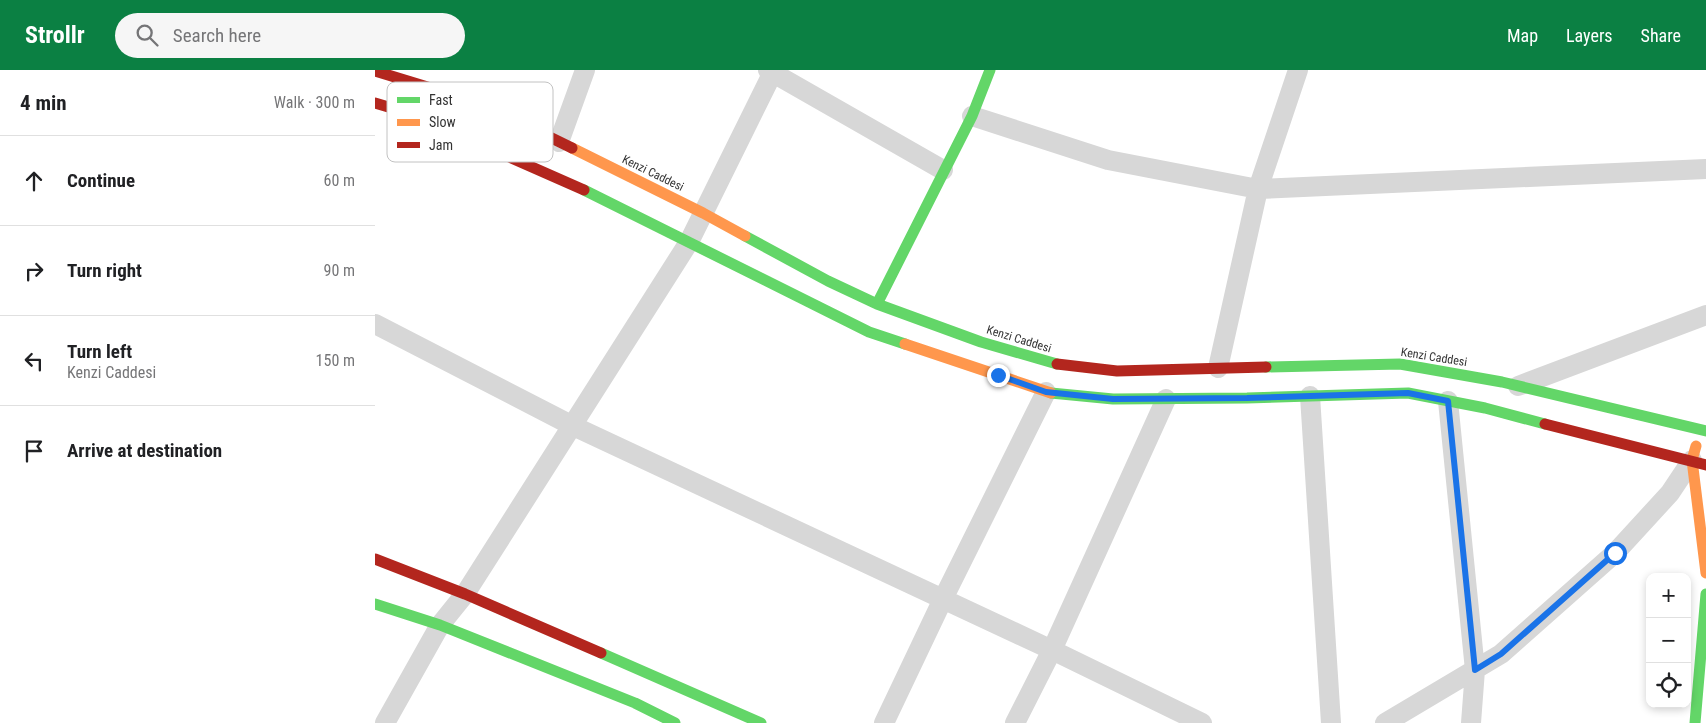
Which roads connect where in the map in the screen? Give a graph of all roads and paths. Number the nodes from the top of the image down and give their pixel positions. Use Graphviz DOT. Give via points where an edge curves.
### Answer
graph roads {
  1 [pos="585,70"];
  2 [pos="990,70"];
  3 [pos="1298,70"];
  4 [pos="375,71"];
  5 [pos="772,71"];
  6 [pos="411,82"];
  7 [pos="375,103"];
  8 [pos="387,107"];
  9 [pos="971,116"];
  10 [pos="553,139"];
  11 [pos="559,142"];
  12 [pos="521,162"];
  13 [pos="1706,169"];
  14 [pos="943,170"];
  15 [pos="1259,189"];
  16 [pos="703,213"];
  17 [pos="689,242"];
  18 [pos="877,304"];
  19 [pos="1706,315"];
  20 [pos="375,324"];
  21 [pos="1218,368"];
  22 [pos="1518,386"];
  23 [pos="1046,392"];
  24 [pos="1310,396"];
  25 [pos="1166,398"];
  26 [pos="1448,401"];
  27 [pos="571,425"];
  28 [pos="1704,428"];
  29 [pos="1699,463"];
  30 [pos="375,558"];
  31 [pos="1706,573"];
  32 [pos="465,594"];
  33 [pos="1706,594"];
  34 [pos="943,599"];
  35 [pos="375,604"];
  36 [pos="440,625"];
  37 [pos="1052,650"];
  38 [pos="1475,670"];
  39 [pos="385,723"];
  40 [pos="675,723"];
  41 [pos="761,723"];
  42 [pos="884,723"];
  43 [pos="1015,723"];
  44 [pos="1202,723"];
  45 [pos="1331,723"];
  46 [pos="1385,723"];
  47 [pos="1471,723"];
  48 [pos="1695,723"];
  1 -- 11 [label="street"];
  2 -- 9 [label="main road"];
  3 -- 15 [label="street"];
  4 -- 6 [label="main road, Kenzi Caddesi"];
  5 -- 14 [label="street"];
  5 -- 16 [label="street"];
  7 -- 8 [label="main road"];
  9 -- 14 [label="main road"];
  9 -- 15 [label="street" via="1108,160"];
  10 -- 11 [label="main road, Kenzi Caddesi"];
  11 -- 16 [label="main road, Kenzi Caddesi"];
  12 -- 17 [label="main road"];
  13 -- 15 [label="street"];
  14 -- 18 [label="main road"];
  15 -- 21 [label="street"];
  16 -- 17 [label="street"];
  16 -- 18 [label="main road, Kenzi Caddesi"];
  17 -- 23 [label="main road" via="869,332"];
  17 -- 27 [label="street"];
  18 -- 21 [label="main road, Kenzi Caddesi" via="981,342 1054,364 1117,371"];
  19 -- 22 [label="street"];
  20 -- 27 [label="street"];
  21 -- 22 [label="main road, Kenzi Caddesi" via="1400,364"];
  22 -- 28 [label="main road, Kenzi Caddesi"];
  23 -- 25 [label="main road" via="1113,399"];
  23 -- 34 [label="street"];
  24 -- 25 [label="main road"];
  24 -- 26 [label="main road" via="1408,393"];
  24 -- 45 [label="street"];
  25 -- 37 [label="street"];
  26 -- 29 [label="main road"];
  26 -- 38 [label="street"];
  27 -- 32 [label="street"];
  27 -- 34 [label="street"];
  28 -- 29 [label="main road"];
  29 -- 31 [label="main road"];
  29 -- 38 [label="street" via="1615,553 1501,654"];
  30 -- 32 [label="main road"];
  32 -- 36 [label="street"];
  32 -- 41 [label="main road"];
  33 -- 48 [label="main road"];
  34 -- 37 [label="street"];
  34 -- 42 [label="street"];
  35 -- 36 [label="main road"];
  36 -- 39 [label="street"];
  36 -- 40 [label="main road" via="635,703"];
  37 -- 43 [label="street"];
  37 -- 44 [label="street"];
  38 -- 46 [label="street"];
  38 -- 47 [label="street"];
}
